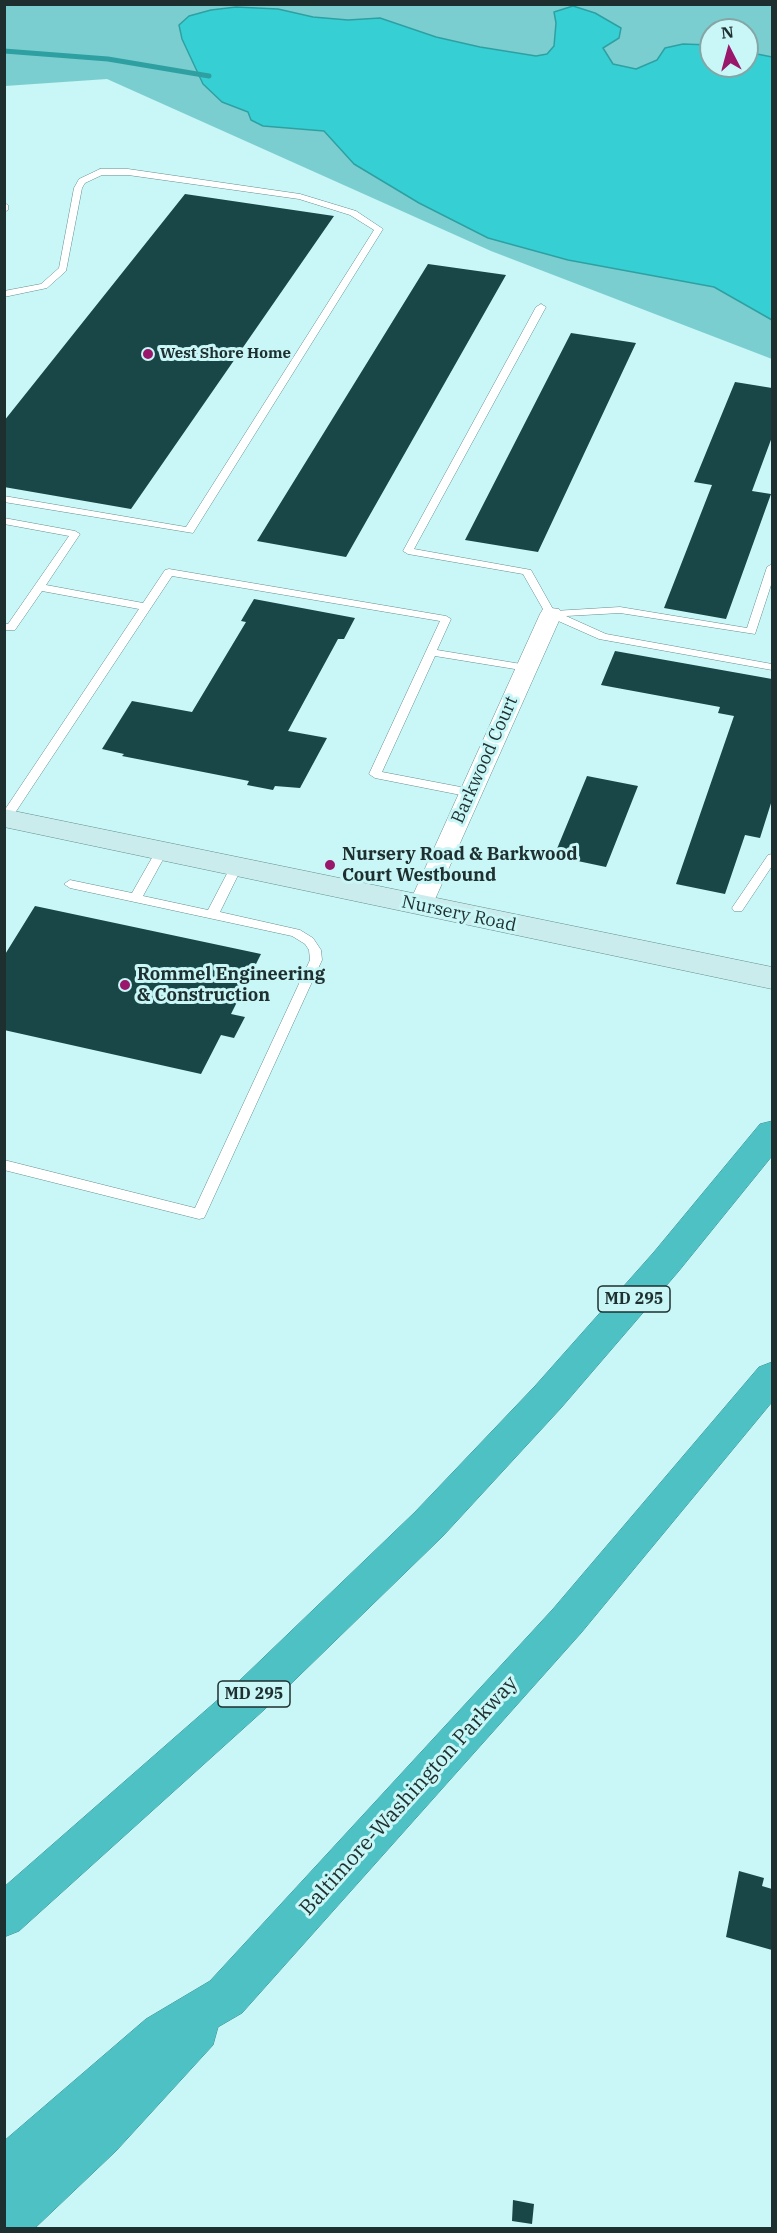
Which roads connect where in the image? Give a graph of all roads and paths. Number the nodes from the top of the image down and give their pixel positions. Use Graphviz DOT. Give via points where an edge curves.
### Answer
graph roads {
  1 [pos="4,205"];
  2 [pos="4,210"];
  3 [pos="4,294"];
  4 [pos="541,307"];
  5 [pos="4,499"];
  6 [pos="4,521"];
  7 [pos="772,567"];
  8 [pos="39,586"];
  9 [pos="146,607"];
  10 [pos="551,614"];
  11 [pos="4,627"];
  12 [pos="430,652"];
  13 [pos="772,667"];
  14 [pos="527,668"];
  15 [pos="471,793"];
  16 [pos="5,819"];
  17 [pos="161,852"];
  18 [pos="772,858"];
  19 [pos="236,867"];
  20 [pos="70,884"];
  21 [pos="135,898"];
  22 [pos="420,906"];
  23 [pos="738,908"];
  24 [pos="212,915"];
  25 [pos="772,978"];
  26 [pos="772,1133"];
  27 [pos="4,1165"];
  28 [pos="772,1377"];
  29 [pos="4,1916"];
  30 [pos="226,1997"];
  31 [pos="4,2172"];
  32 [pos="4,2225"];
  1 -- 2 [label="lane"];
  3 -- 5 [label="lane" via="44,286 63,269 78,188 81,181 100,172 128,172 300,197 353,213 380,229 189,531"];
  4 -- 10 [label="lane" via="408,551 527,572"];
  6 -- 8 [label="lane" via="75,534"];
  7 -- 10 [label="lane" via="751,632 620,610"];
  8 -- 9 [label="lane"];
  8 -- 11 [label="lane" via="11,628"];
  9 -- 12 [label="lane" via="169,572 446,619"];
  9 -- 16 [label="lane"];
  10 -- 13 [label="lane" via="603,637"];
  10 -- 14 [label="street, Barkwood Court"];
  12 -- 14 [label="lane"];
  12 -- 15 [label="lane" via="375,774"];
  14 -- 15 [label="street, Barkwood Court"];
  15 -- 22 [label="street, Barkwood Court"];
  16 -- 17 [label="main road, Nursery Road"];
  17 -- 19 [label="main road, Nursery Road"];
  17 -- 21 [label="lane"];
  18 -- 23 [label="lane"];
  19 -- 22 [label="main road, Nursery Road"];
  19 -- 24 [label="lane"];
  20 -- 21 [label="lane"];
  21 -- 24 [label="lane"];
  22 -- 25 [label="main road, Nursery Road"];
  24 -- 27 [label="lane" via="297,933 309,940 316,960 199,1214"];
  26 -- 29 [label="highway, MD 295" via="548,1397 429,1524 251,1696"];
  28 -- 30 [label="highway, Baltimore-Washington Parkway" via="567,1621"];
  30 -- 31 [label="highway, Baltimore-Washington Parkway" via="162,2035"];
  30 -- 32 [label="highway" via="100,2135"];
}
